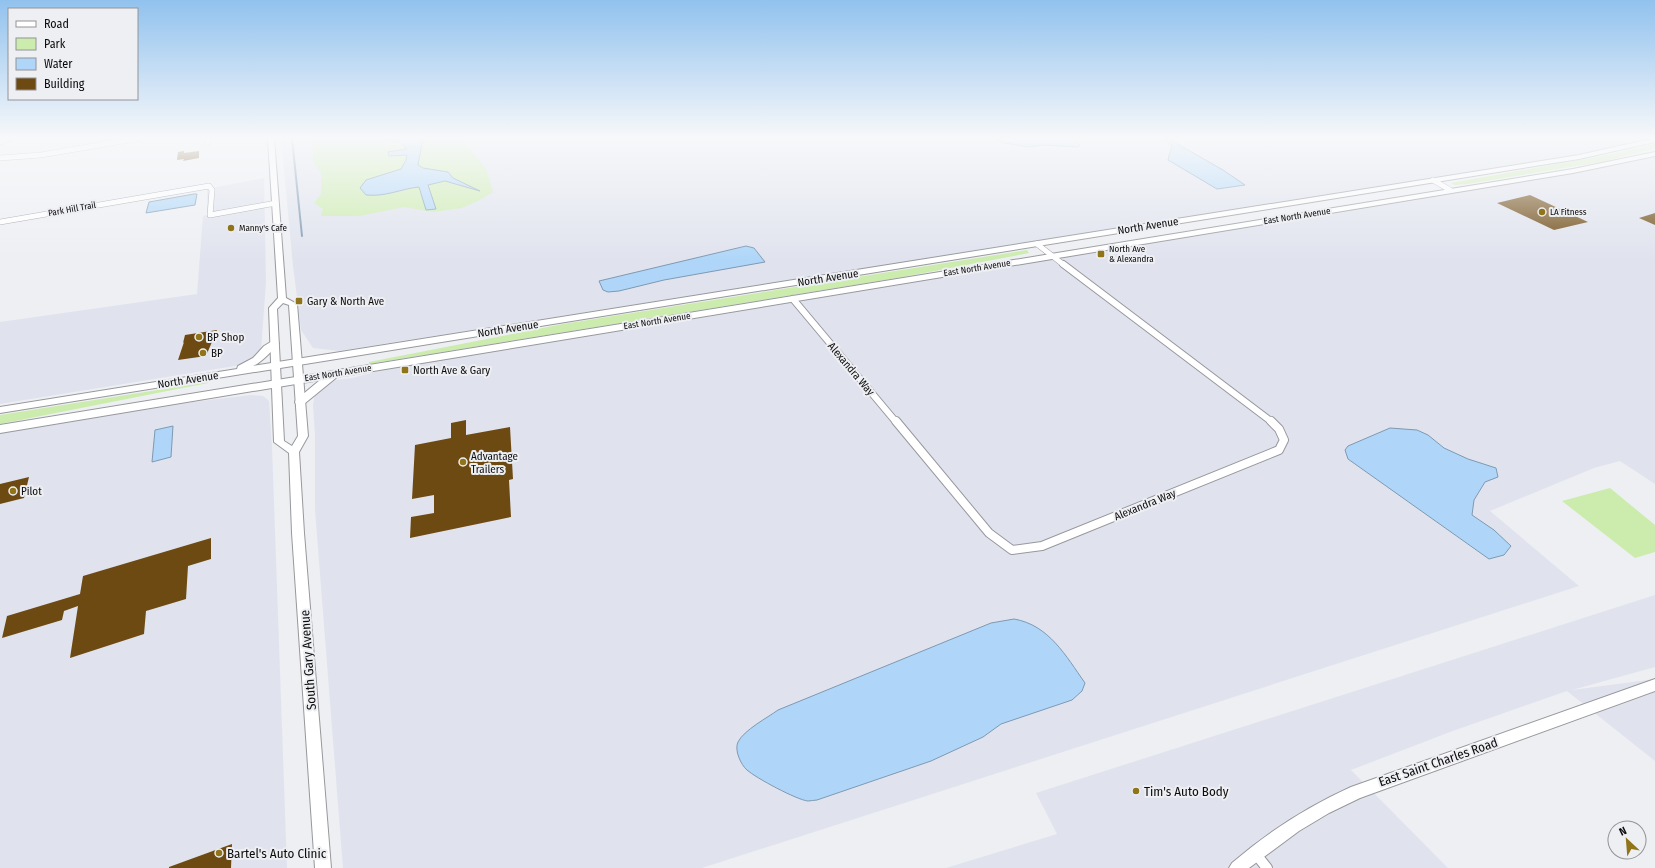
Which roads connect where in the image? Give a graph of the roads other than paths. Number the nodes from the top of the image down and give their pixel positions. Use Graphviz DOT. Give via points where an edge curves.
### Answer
graph roads {
  1 [pos="274,179"];
  2 [pos="1442,179"];
  3 [pos="1524,179"];
  4 [pos="1433,180"];
  5 [pos="1450,190"];
  6 [pos="276,203"];
  7 [pos="0,222"];
  8 [pos="1036,244"];
  9 [pos="1052,256"];
  10 [pos="282,299"];
  11 [pos="793,299"];
  12 [pos="274,343"];
  13 [pos="297,362"];
  14 [pos="275,366"];
  15 [pos="230,373"];
  16 [pos="341,373"];
  17 [pos="298,380"];
  18 [pos="276,383"];
  19 [pos="300,402"];
  20 [pos="0,410"];
  21 [pos="0,429"];
  22 [pos="294,452"];
  23 [pos="1655,685"];
  24 [pos="1254,853"];
  25 [pos="323,868"];
  26 [pos="1237,868"];
  27 [pos="1267,868"];
  1 -- 6 [label="street"];
  2 -- 4 [label="main road, North Avenue"];
  3 -- 5 [label="main road, East North Avenue"];
  4 -- 5 [label="street"];
  4 -- 8 [label="main road, North Avenue"];
  5 -- 9 [label="main road, East North Avenue"];
  6 -- 7 [label="street, Park Hill Trail" via="210,216 212,190 209,186"];
  6 -- 10 [label="street"];
  8 -- 9 [label="street, Alexandra Way"];
  8 -- 13 [label="main road, North Avenue"];
  9 -- 11 [label="main road, East North Avenue"];
  9 -- 11 [label="street, Alexandra Way" via="1274,423 1280,429 1284,440 1280,450 1042,546 1012,550 989,533"];
  10 -- 12 [label="street" via="273,308"];
  10 -- 13 [label="street, South Gary Avenue" via="293,304"];
  11 -- 16 [label="main road, East North Avenue"];
  12 -- 14 [label="street"];
  12 -- 15 [label="main road" via="257,360"];
  13 -- 14 [label="main road, North Avenue"];
  13 -- 17 [label="street, South Gary Avenue"];
  14 -- 15 [label="main road, North Avenue"];
  14 -- 18 [label="street"];
  15 -- 20 [label="main road, North Avenue"];
  16 -- 17 [label="main road, East North Avenue"];
  16 -- 19 [label="main road" via="320,384"];
  17 -- 18 [label="main road, North Avenue"];
  17 -- 19 [label="street, South Gary Avenue"];
  18 -- 21 [label="main road, North Avenue"];
  18 -- 22 [label="street" via="279,442"];
  19 -- 22 [label="street, South Gary Avenue" via="303,436"];
  22 -- 25 [label="street, South Gary Avenue"];
  23 -- 24 [label="street, East Saint Charles Road" via="1356,792 1311,815"];
  24 -- 26 [label="street, East Saint Charles Road"];
  24 -- 27 [label="street"];
}
